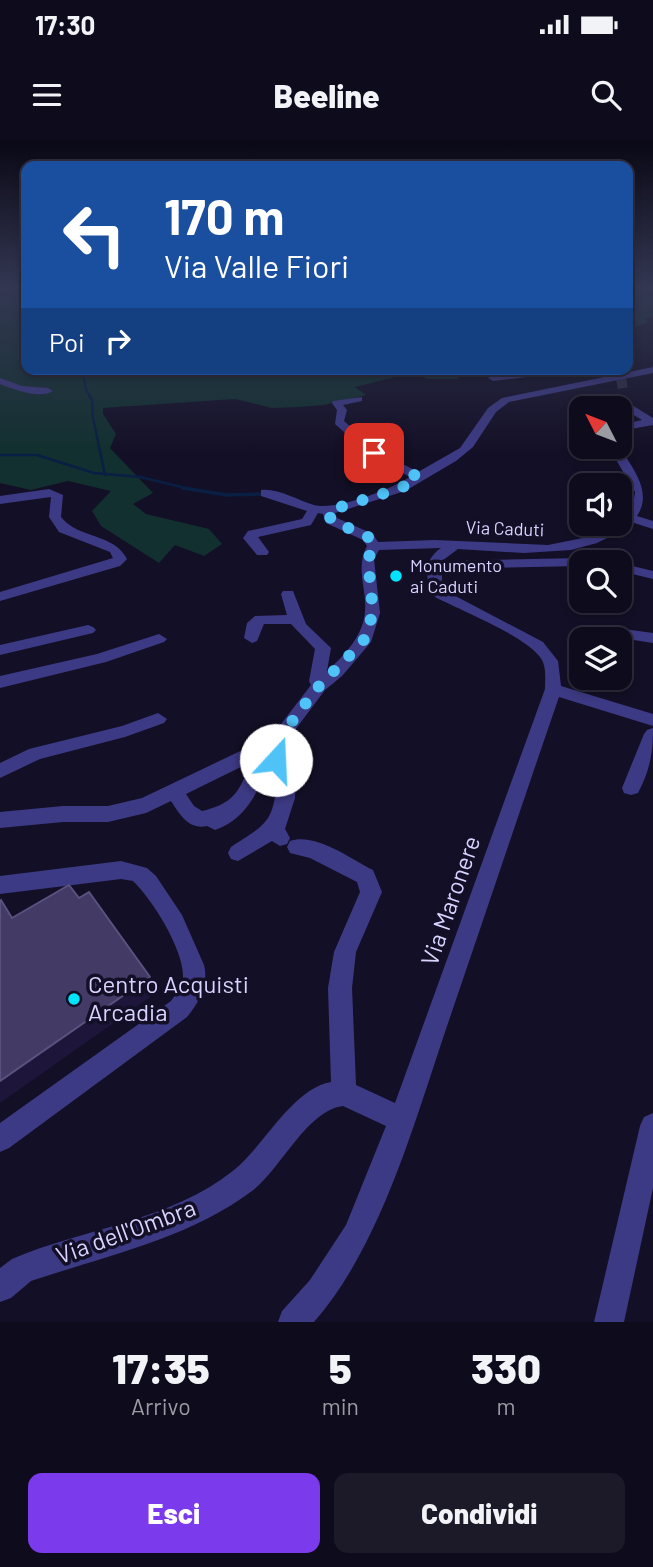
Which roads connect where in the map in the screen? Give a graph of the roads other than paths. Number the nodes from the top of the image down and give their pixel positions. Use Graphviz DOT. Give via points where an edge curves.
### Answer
graph roads {
  1 [pos="653,368"];
  2 [pos="633,371"];
  3 [pos="532,375"];
  4 [pos="614,375"];
  5 [pos="493,379"];
  6 [pos="0,381"];
  7 [pos="606,389"];
  8 [pos="48,391"];
  9 [pos="358,399"];
  10 [pos="632,412"];
  11 [pos="652,422"];
  12 [pos="632,426"];
  13 [pos="632,476"];
  14 [pos="418,477"];
  15 [pos="265,493"];
  16 [pos="0,500"];
  17 [pos="321,511"];
  18 [pos="632,514"];
  19 [pos="632,518"];
  20 [pos="653,525"];
  21 [pos="603,536"];
  22 [pos="400,545"];
  23 [pos="465,545"];
  24 [pos="374,546"];
  25 [pos="262,552"];
  26 [pos="434,561"];
  27 [pos="569,562"];
  28 [pos="480,565"];
  29 [pos="632,570"];
  30 [pos="653,575"];
  31 [pos="288,594"];
  32 [pos="0,597"];
  33 [pos="296,620"];
  34 [pos="88,629"];
  35 [pos="632,636"];
  36 [pos="252,638"];
  37 [pos="653,638"];
  38 [pos="159,639"];
  39 [pos="0,650"];
  40 [pos="0,682"];
  41 [pos="319,686"];
  42 [pos="553,689"];
  43 [pos="158,719"];
  44 [pos="653,720"];
  45 [pos="284,732"];
  46 [pos="653,734"];
  47 [pos="261,749"];
  48 [pos="0,771"];
  49 [pos="631,788"];
  50 [pos="175,791"];
  51 [pos="0,820"];
  52 [pos="284,838"];
  53 [pos="238,853"];
  54 [pos="0,885"];
  55 [pos="344,1093"];
  56 [pos="402,1120"];
  57 [pos="653,1126"];
  58 [pos="0,1139"];
  59 [pos="0,1287"];
  60 [pos="293,1322"];
  61 [pos="609,1322"];
  1 -- 2 [label="street"];
  2 -- 7 [label="street" via="644,377 642,380"];
  3 -- 5 [label="street"];
  4 -- 14 [label="street" via="498,402 468,446"];
  6 -- 8 [label="street" via="21,389"];
  9 -- 14 [label="street" via="337,403 342,410 339,422 374,453"];
  10 -- 11 [label="street"];
  11 -- 12 [label="street"];
  13 -- 18 [label="street" via="642,492 639,508"];
  14 -- 17 [label="street" via="390,492"];
  15 -- 17 [label="street"];
  16 -- 32 [label="street" via="57,495 55,517 64,529 116,549 120,559"];
  17 -- 24 [label="street" via="368,537"];
  17 -- 25 [label="street" via="306,522 253,534 250,538"];
  19 -- 20 [label="street"];
  21 -- 23 [label="street, Via Caduti" via="541,550"];
  22 -- 23 [label="street, Via Caduti"];
  22 -- 24 [label="street, Via Caduti"];
  22 -- 26 [label="street"];
  23 -- 26 [label="street"];
  23 -- 28 [label="street"];
  24 -- 41 [label="street" via="368,559 373,613 369,628 363,642"];
  26 -- 28 [label="street"];
  26 -- 42 [label="street" via="440,594 545,653 555,673"];
  27 -- 28 [label="street"];
  29 -- 30 [label="street"];
  31 -- 33 [label="street"];
  33 -- 36 [label="street" via="260,619"];
  33 -- 41 [label="street" via="301,632 323,648"];
  34 -- 39 [label="street"];
  35 -- 37 [label="street"];
  38 -- 40 [label="street"];
  41 -- 45 [label="street"];
  42 -- 44 [label="street"];
  42 -- 56 [label="street, Via Maronere"];
  43 -- 48 [label="street" via="35,754"];
  45 -- 47 [label="street"];
  45 -- 52 [label="street" via="276,760 287,772"];
  46 -- 49 [label="street"];
  47 -- 50 [label="street"];
  47 -- 50 [label="street" via="254,784 222,817 199,820 187,811"];
  50 -- 51 [label="street" via="146,805 108,814"];
  52 -- 53 [label="street"];
  52 -- 55 [label="street" via="366,876 371,891 345,952 340,988"];
  54 -- 58 [label="street" via="121,870 140,874 157,894 192,960 195,976 191,993 179,1009"];
  55 -- 56 [label="street"];
  55 -- 59 [label="street, Via dell'Ombra" via="315,1102 244,1180 190,1214 22,1269"];
  56 -- 60 [label="street, Via Maronere" via="356,1235 321,1291"];
  57 -- 61 [label="street"];
}
